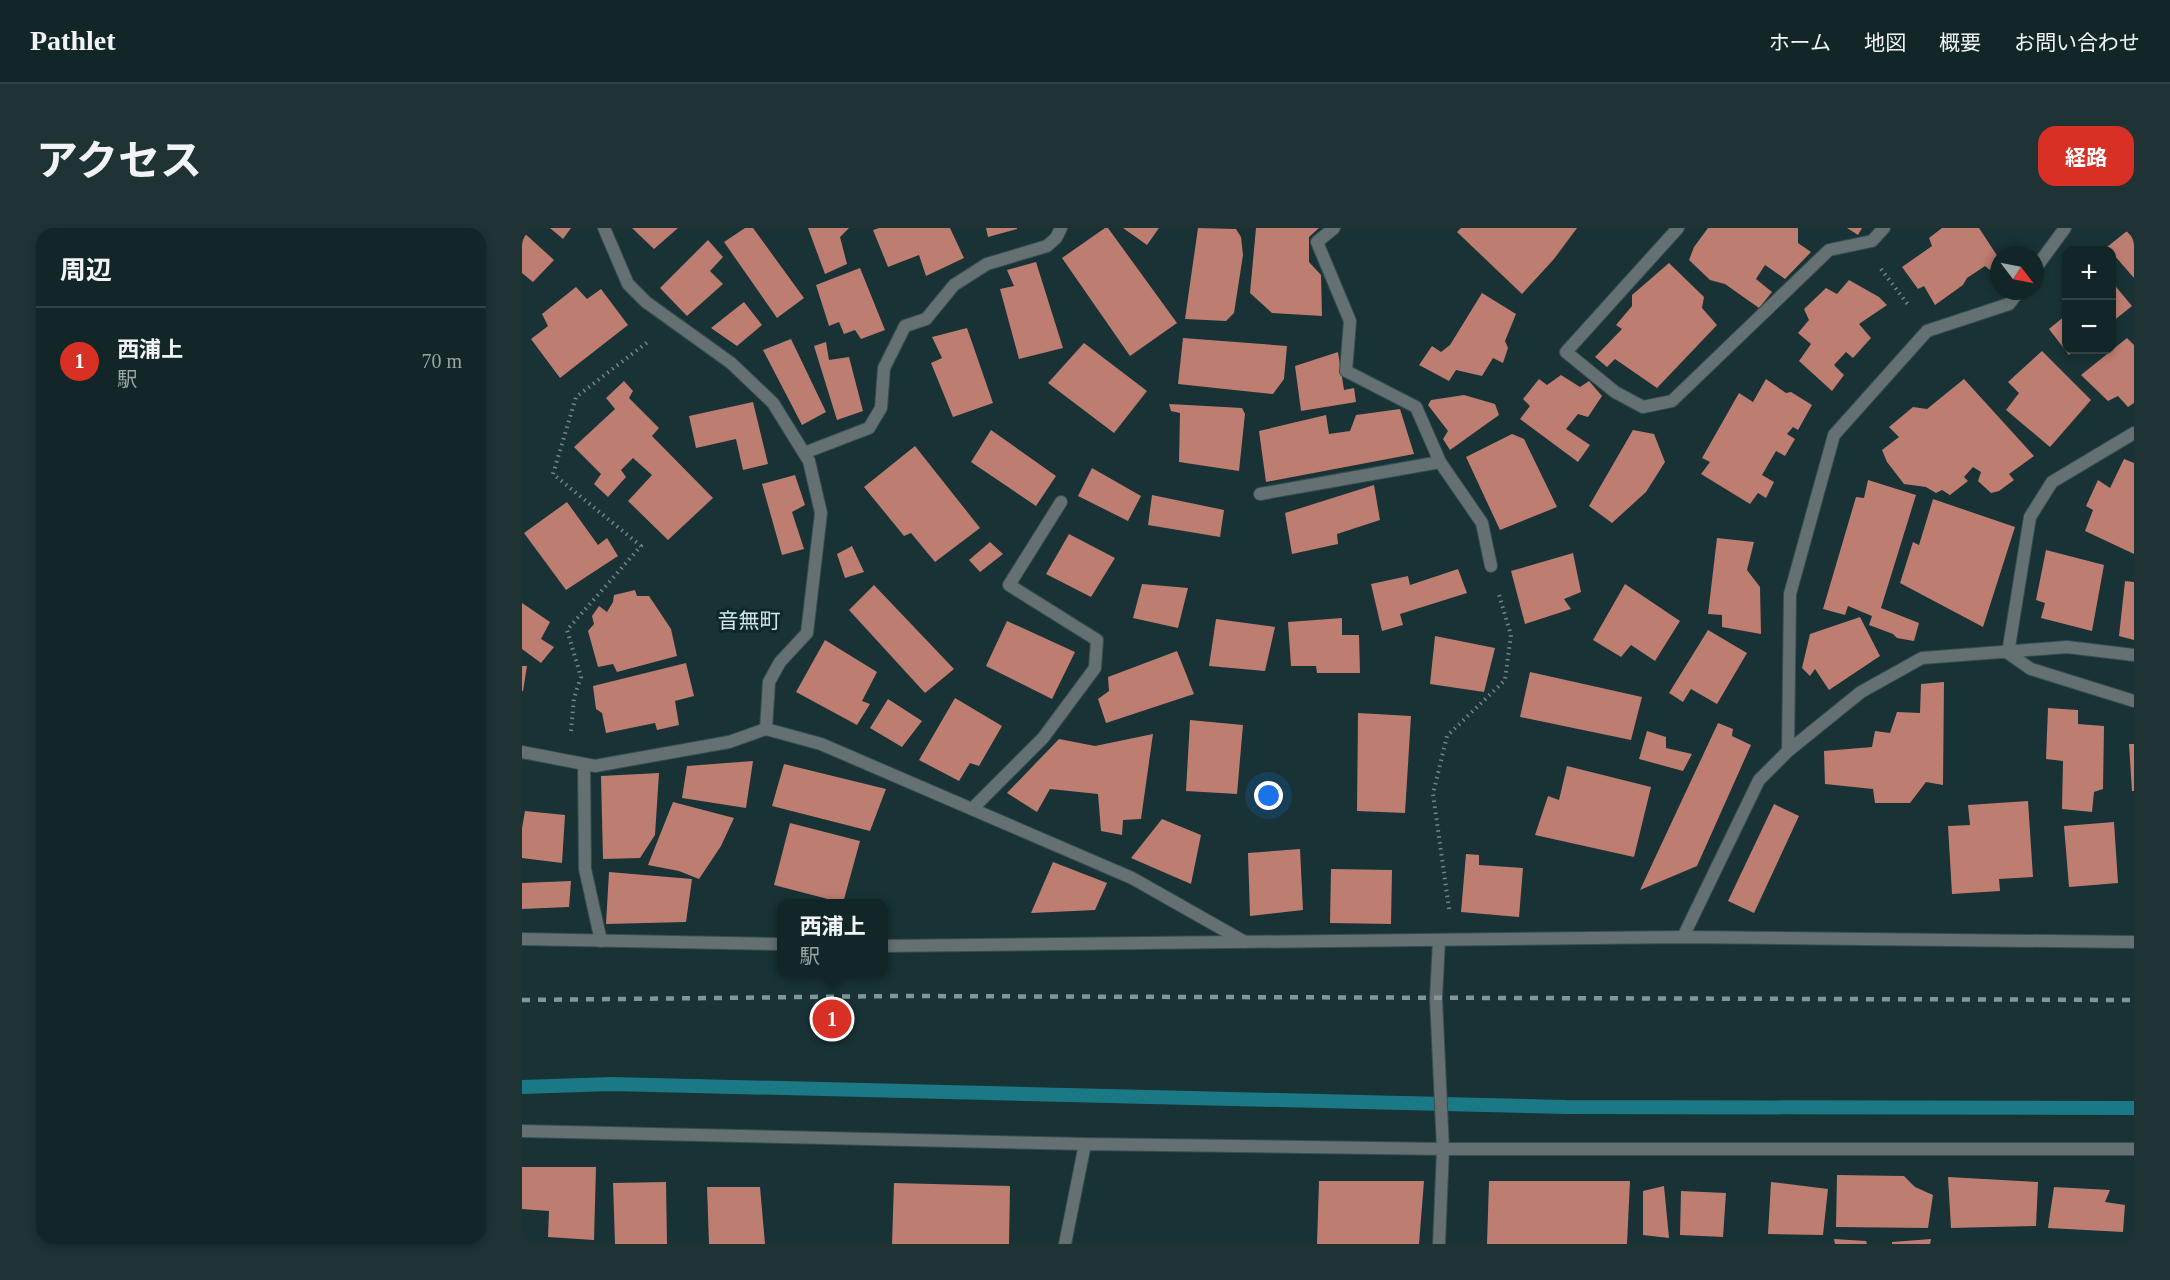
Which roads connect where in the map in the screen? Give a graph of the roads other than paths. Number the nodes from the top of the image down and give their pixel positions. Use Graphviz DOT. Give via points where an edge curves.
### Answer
graph roads {
  1 [pos="604,228"];
  2 [pos="1061,228"];
  3 [pos="1334,228"];
  4 [pos="1678,228"];
  5 [pos="1884,228"];
  6 [pos="2065,228"];
  7 [pos="2044,257"];
  8 [pos="2012,300"];
  9 [pos="2134,433"];
  10 [pos="804,453"];
  11 [pos="1440,462"];
  12 [pos="1260,494"];
  13 [pos="1061,502"];
  14 [pos="1491,566"];
  15 [pos="2008,653"];
  16 [pos="2134,655"];
  17 [pos="2134,701"];
  18 [pos="766,729"];
  19 [pos="1788,751"];
  20 [pos="522,752"];
  21 [pos="584,764"];
  22 [pos="972,809"];
  23 [pos="1683,937"];
  24 [pos="522,939"];
  25 [pos="1439,940"];
  26 [pos="601,941"];
  27 [pos="1245,942"];
  28 [pos="2134,942"];
  29 [pos="777,944"];
  30 [pos="888,946"];
  31 [pos="522,1131"];
  32 [pos="1085,1144"];
  33 [pos="1443,1149"];
  34 [pos="2134,1149"];
  35 [pos="1065,1244"];
  36 [pos="1439,1244"];
  1 -- 10 [label="street" via="628,284 646,302 731,363 772,403"];
  2 -- 10 [label="street" via="1047,246 979,269 954,285 926,319 905,326 884,368 881,408 869,428"];
  3 -- 11 [label="street" via="1317,242 1350,321 1346,371 1416,407"];
  4 -- 5 [label="street" via="1566,352 1615,392 1642,407 1672,401 1829,250 1872,241"];
  6 -- 7 [label="street"];
  8 -- 19 [label="street" via="1927,331 1834,435 1790,594"];
  9 -- 15 [label="street" via="2052,482 2030,517"];
  10 -- 18 [label="street" via="821,513 807,633 780,662 769,682"];
  11 -- 12 [label="street"];
  11 -- 14 [label="street" via="1482,523"];
  13 -- 22 [label="street" via="1009,585 1097,640 1095,668 1042,738"];
  15 -- 16 [label="street" via="2067,647"];
  15 -- 17 [label="street" via="2031,669"];
  15 -- 19 [label="street" via="1922,658 1862,692"];
  18 -- 21 [label="street" via="729,742 595,766"];
  18 -- 22 [label="street" via="821,744"];
  19 -- 23 [label="street" via="1759,780"];
  20 -- 21 [label="street"];
  21 -- 26 [label="street" via="585,869"];
  22 -- 27 [label="street" via="1132,878"];
  23 -- 25 [label="street"];
  23 -- 28 [label="street"];
  24 -- 26 [label="street"];
  25 -- 27 [label="street"];
  25 -- 33 [label="street" via="1436,998"];
  26 -- 29 [label="street"];
  27 -- 30 [label="street"];
  31 -- 32 [label="street"];
  32 -- 33 [label="street"];
  32 -- 35 [label="street"];
  33 -- 34 [label="street"];
  33 -- 36 [label="street"];
}
